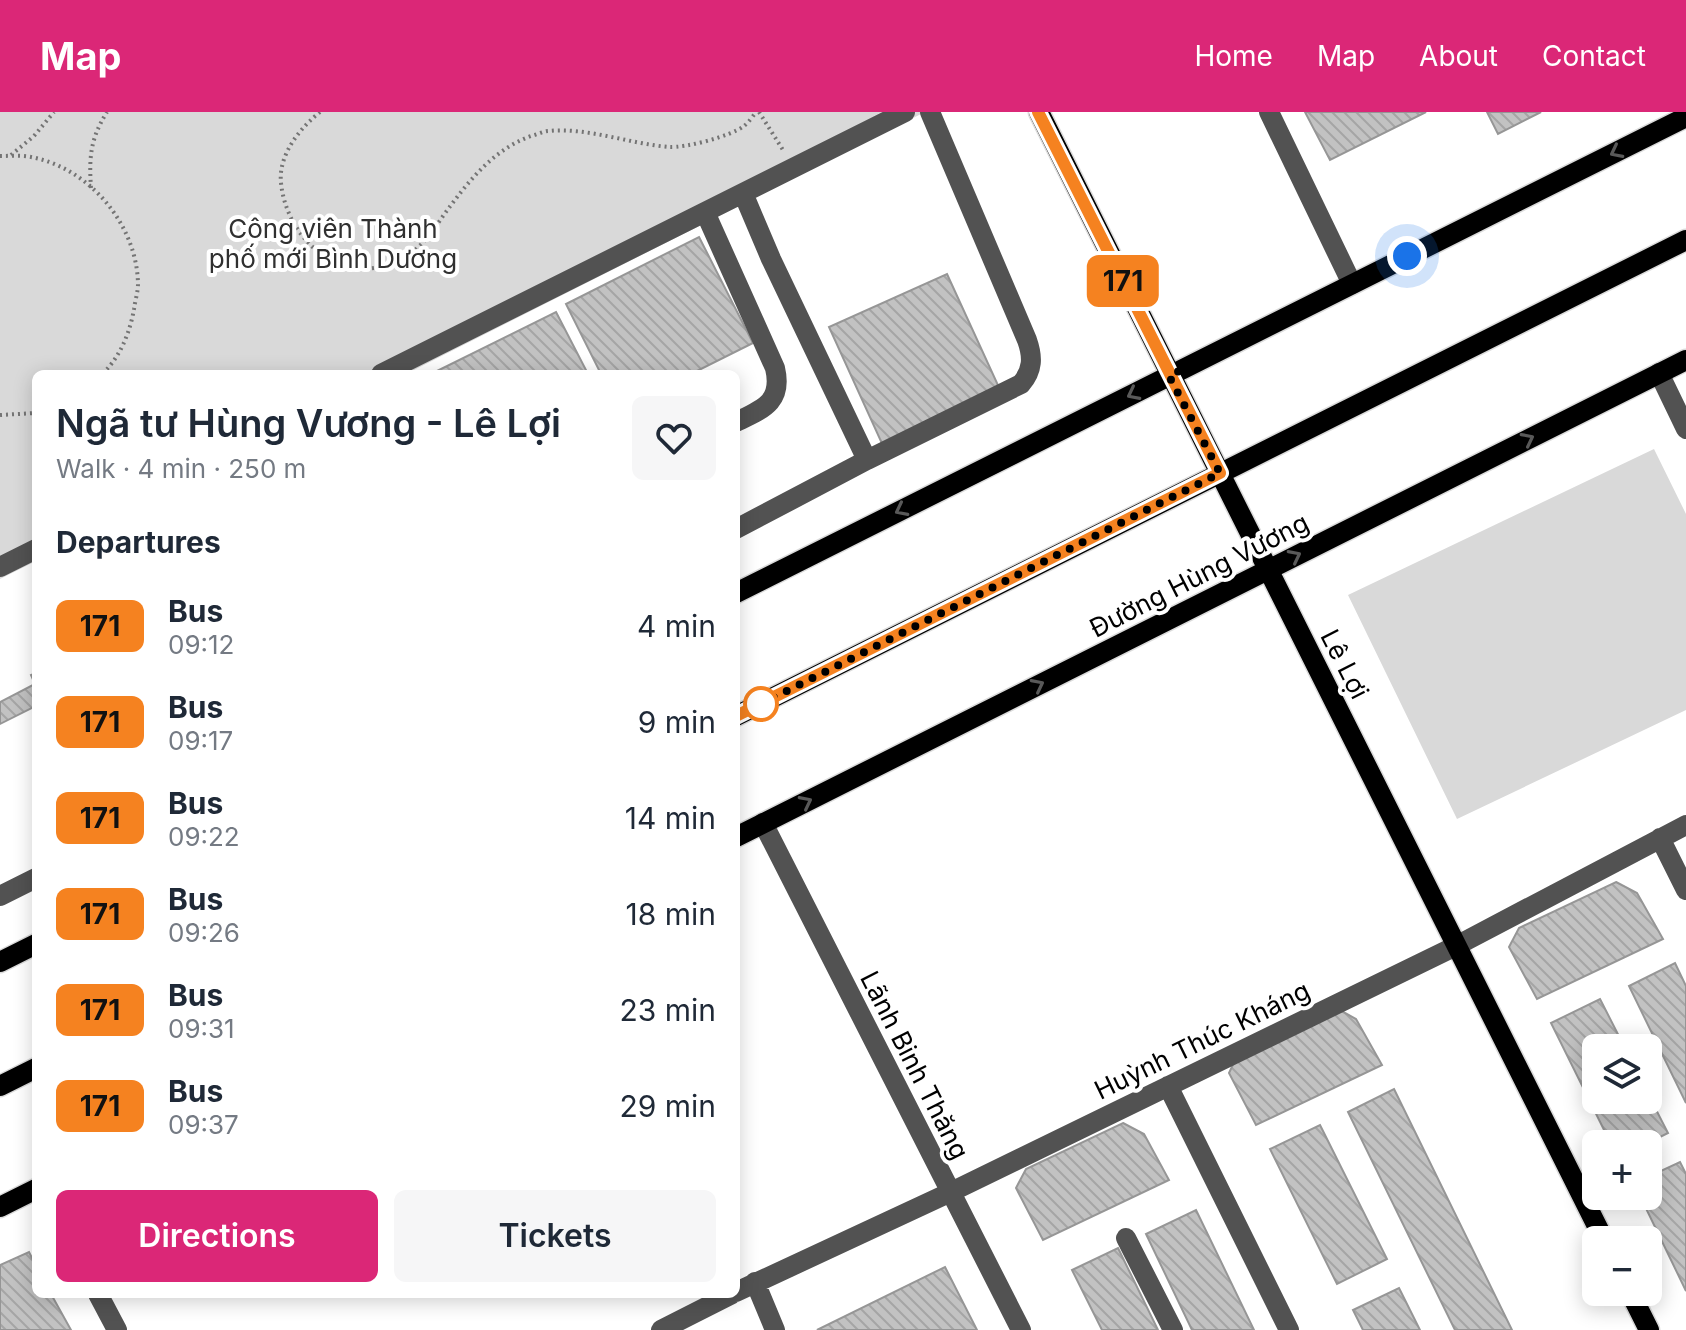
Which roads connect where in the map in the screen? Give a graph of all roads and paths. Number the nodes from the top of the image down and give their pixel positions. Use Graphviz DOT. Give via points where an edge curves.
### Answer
graph roads {
  1 [pos="54,112"];
  2 [pos="107,112"];
  3 [pos="758,112"];
  4 [pos="905,112"];
  5 [pos="930,112"];
  6 [pos="1039,112"];
  7 [pos="1269,112"];
  8 [pos="318,113"];
  9 [pos="1686,117"];
  10 [pos="785,152"];
  11 [pos="0,156"];
  12 [pos="9,156"];
  13 [pos="91,188"];
  14 [pos="743,193"];
  15 [pos="705,212"];
  16 [pos="1686,240"];
  17 [pos="1352,284"];
  18 [pos="1686,360"];
  19 [pos="107,370"];
  20 [pos="389,370"];
  21 [pos="1659,373"];
  22 [pos="1169,376"];
  23 [pos="32,414"];
  24 [pos="0,415"];
  25 [pos="740,420"];
  26 [pos="1686,429"];
  27 [pos="867,460"];
  28 [pos="1220,473"];
  29 [pos="740,527"];
  30 [pos="32,551"];
  31 [pos="0,567"];
  32 [pos="1268,569"];
  33 [pos="740,591"];
  34 [pos="740,714"];
  35 [pos="763,823"];
  36 [pos="1686,825"];
  37 [pos="740,835"];
  38 [pos="1660,838"];
  39 [pos="32,880"];
  40 [pos="1686,890"];
  41 [pos="0,896"];
  42 [pos="32,946"];
  43 [pos="1456,946"];
  44 [pos="0,962"];
  45 [pos="32,1070"];
  46 [pos="0,1086"];
  47 [pos="1168,1086"];
  48 [pos="32,1191"];
  49 [pos="951,1192"];
  50 [pos="0,1207"];
  51 [pos="1597,1226"];
  52 [pos="1126,1238"];
  53 [pos="755,1282"];
  54 [pos="740,1290"];
  55 [pos="100,1298"];
  56 [pos="724,1298"];
  57 [pos="1637,1306"];
  58 [pos="117,1330"];
  59 [pos="661,1330"];
  60 [pos="775,1330"];
  61 [pos="1021,1330"];
  62 [pos="1173,1330"];
  63 [pos="1289,1330"];
  64 [pos="1649,1330"];
  1 -- 12 [label="path"];
  2 -- 13 [label="path" via="89,154"];
  3 -- 8 [label="path" via="744,126 672,147 548,131 510,144 462,191 421,247 371,271 348,267 310,248 294,224 281,182 287,151"];
  3 -- 10 [label="path"];
  4 -- 14 [label="street"];
  5 -- 27 [label="street" via="1027,340 1032,354 1029,373 1021,384"];
  6 -- 22 [label="main road, Lê Lợi"];
  7 -- 17 [label="street"];
  9 -- 17 [label="main road, one-way"];
  11 -- 12 [label="path"];
  12 -- 13 [label="path" via="31,157 73,173"];
  13 -- 19 [label="path" via="107,202 130,241 138,285 130,329"];
  14 -- 15 [label="street"];
  14 -- 27 [label="street"];
  15 -- 20 [label="street"];
  15 -- 25 [label="street" via="779,384 773,399"];
  16 -- 28 [label="main road"];
  17 -- 22 [label="main road"];
  18 -- 21 [label="main road, Đường Hùng Vương"];
  21 -- 26 [label="street"];
  32 -- 21 [label="main road, Đường Hùng Vương, one-way"];
  22 -- 28 [label="main road, Lê Lợi"];
  22 -- 33 [label="main road, one-way"];
  23 -- 24 [label="path"];
  27 -- 29 [label="street"];
  28 -- 32 [label="main road, Lê Lợi"];
  28 -- 34 [label="main road"];
  30 -- 31 [label="street"];
  35 -- 32 [label="main road, Đường Hùng Vương, one-way"];
  32 -- 43 [label="main road, Lê Lợi"];
  35 -- 37 [label="main road, Đường Hùng Vương"];
  35 -- 49 [label="street, Lãnh Binh Thăng"];
  36 -- 38 [label="street, Huỳnh Thúc Kháng"];
  38 -- 40 [label="street"];
  38 -- 43 [label="street, Huỳnh Thúc Kháng"];
  39 -- 41 [label="street"];
  42 -- 44 [label="main road"];
  43 -- 47 [label="street, Huỳnh Thúc Kháng"];
  43 -- 51 [label="main road, Lê Lợi"];
  45 -- 46 [label="main road"];
  47 -- 49 [label="street, Huỳnh Thúc Kháng"];
  47 -- 63 [label="street"];
  48 -- 50 [label="main road"];
  49 -- 53 [label="street, Huỳnh Thúc Kháng"];
  49 -- 61 [label="street, Lãnh Binh Thăng"];
  52 -- 62 [label="street"];
  53 -- 54 [label="street, Huỳnh Thúc Kháng"];
  53 -- 60 [label="street"];
  55 -- 58 [label="street"];
  56 -- 59 [label="street, Huỳnh Thúc Kháng"];
  57 -- 64 [label="main road"];
}
